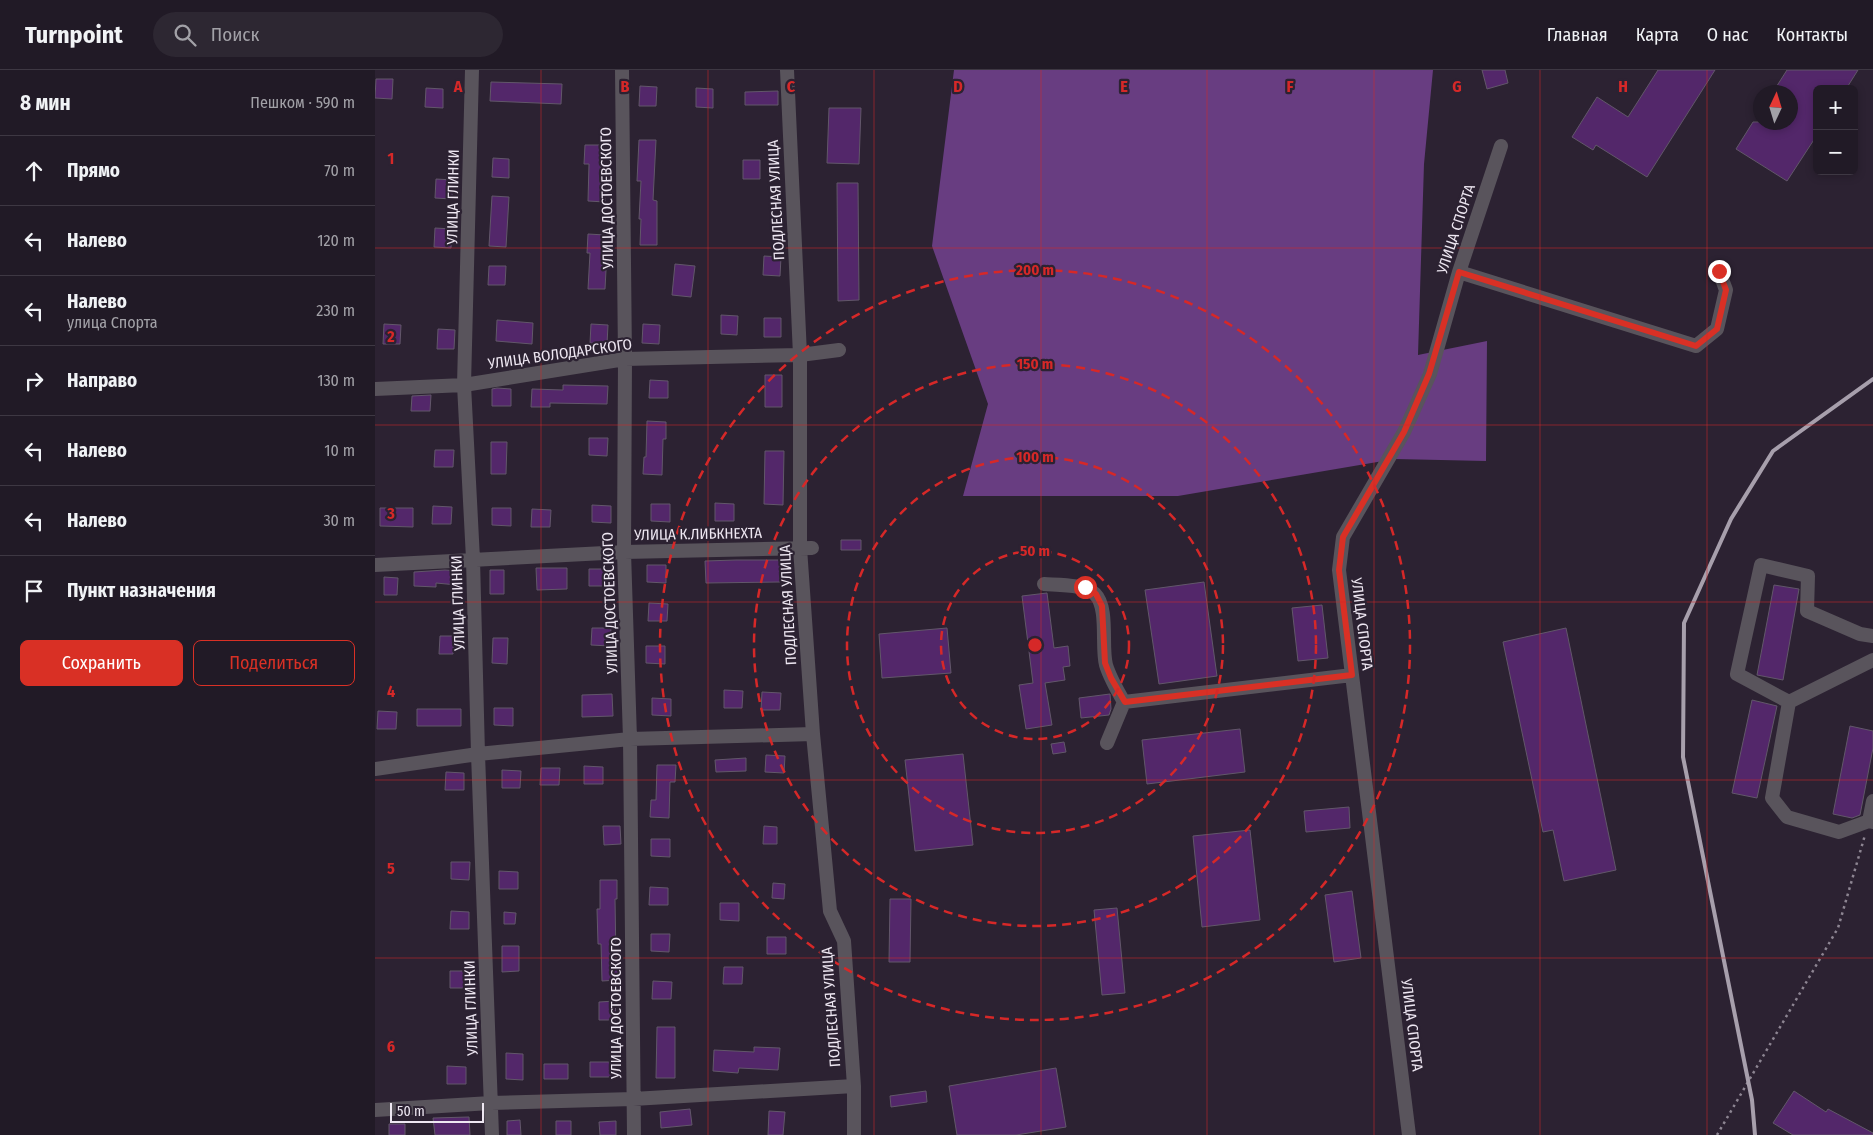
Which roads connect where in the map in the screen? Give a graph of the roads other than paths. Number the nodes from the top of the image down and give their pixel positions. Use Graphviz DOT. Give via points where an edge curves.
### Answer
graph roads {
  1 [pos="472,70"];
  2 [pos="622,70"];
  3 [pos="787,70"];
  4 [pos="1501,146"];
  5 [pos="1719,271"];
  6 [pos="1459,272"];
  7 [pos="839,350"];
  8 [pos="800,355"];
  9 [pos="625,359"];
  10 [pos="464,384"];
  11 [pos="375,388"];
  12 [pos="806,548"];
  13 [pos="624,552"];
  14 [pos="473,559"];
  15 [pos="375,565"];
  16 [pos="1044,584"];
  17 [pos="1873,636"];
  18 [pos="1873,660"];
  19 [pos="1352,675"];
  20 [pos="1125,702"];
  21 [pos="1789,702"];
  22 [pos="813,734"];
  23 [pos="630,739"];
  24 [pos="1107,743"];
  25 [pos="478,754"];
  26 [pos="375,769"];
  27 [pos="1873,801"];
  28 [pos="1871,822"];
  29 [pos="853,1086"];
  30 [pos="633,1099"];
  31 [pos="491,1103"];
  32 [pos="375,1110"];
  33 [pos="492,1135"];
  34 [pos="634,1135"];
  35 [pos="854,1135"];
  36 [pos="1409,1135"];
  1 -- 10 [label="street, УЛИЦА ГЛИНКИ"];
  2 -- 9 [label="street, УЛИЦА ДОСТОЕВСКОГО"];
  3 -- 8 [label="street, ПОДЛЕСНАЯ УЛИЦА"];
  4 -- 6 [label="street, УЛИЦА СПОРТА"];
  5 -- 6 [label="street" via="1726,290 1717,329 1696,346"];
  6 -- 19 [label="street, УЛИЦА СПОРТА" via="1429,374 1404,432 1343,537 1339,570"];
  7 -- 8 [label="street, УЛИЦА ВОЛОДАРСКОГО"];
  8 -- 9 [label="street, УЛИЦА ВОЛОДАРСКОГО"];
  8 -- 12 [label="street, ПОДЛЕСНАЯ УЛИЦА"];
  9 -- 10 [label="street, УЛИЦА ВОЛОДАРСКОГО"];
  9 -- 13 [label="street, УЛИЦА ДОСТОЕВСКОГО"];
  10 -- 11 [label="street, УЛИЦА ВОЛОДАРСКОГО"];
  10 -- 14 [label="street, УЛИЦА ГЛИНКИ"];
  12 -- 13 [label="street, УЛИЦА К.ЛИБКНЕХТА"];
  12 -- 22 [label="street, ПОДЛЕСНАЯ УЛИЦА"];
  13 -- 14 [label="street, УЛИЦА К.ЛИБКНЕХТА"];
  13 -- 23 [label="street, УЛИЦА ДОСТОЕВСКОГО"];
  14 -- 15 [label="street, УЛИЦА К.ЛИБКНЕХТА"];
  14 -- 25 [label="street, УЛИЦА ГЛИНКИ"];
  16 -- 20 [label="street" via="1085,587 1096,594 1102,606 1105,663"];
  17 -- 21 [label="street" via="1860,634 1807,610 1808,576 1761,566 1737,674"];
  18 -- 21 [label="street"];
  19 -- 20 [label="street"];
  19 -- 36 [label="street, УЛИЦА СПОРТА"];
  20 -- 24 [label="street"];
  21 -- 28 [label="street" via="1772,798 1787,817 1839,832"];
  22 -- 23 [label="street"];
  22 -- 29 [label="street, ПОДЛЕСНАЯ УЛИЦА" via="830,911 844,941"];
  23 -- 25 [label="street"];
  23 -- 30 [label="street, УЛИЦА ДОСТОЕВСКОГО"];
  25 -- 26 [label="street"];
  25 -- 31 [label="street, УЛИЦА ГЛИНКИ"];
  27 -- 28 [label="street"];
  29 -- 30 [label="street"];
  29 -- 35 [label="street, ПОДЛЕСНАЯ УЛИЦА"];
  30 -- 31 [label="street"];
  30 -- 34 [label="street, УЛИЦА ДОСТОЕВСКОГО"];
  31 -- 32 [label="street"];
  31 -- 33 [label="street, УЛИЦА ГЛИНКИ"];
}
